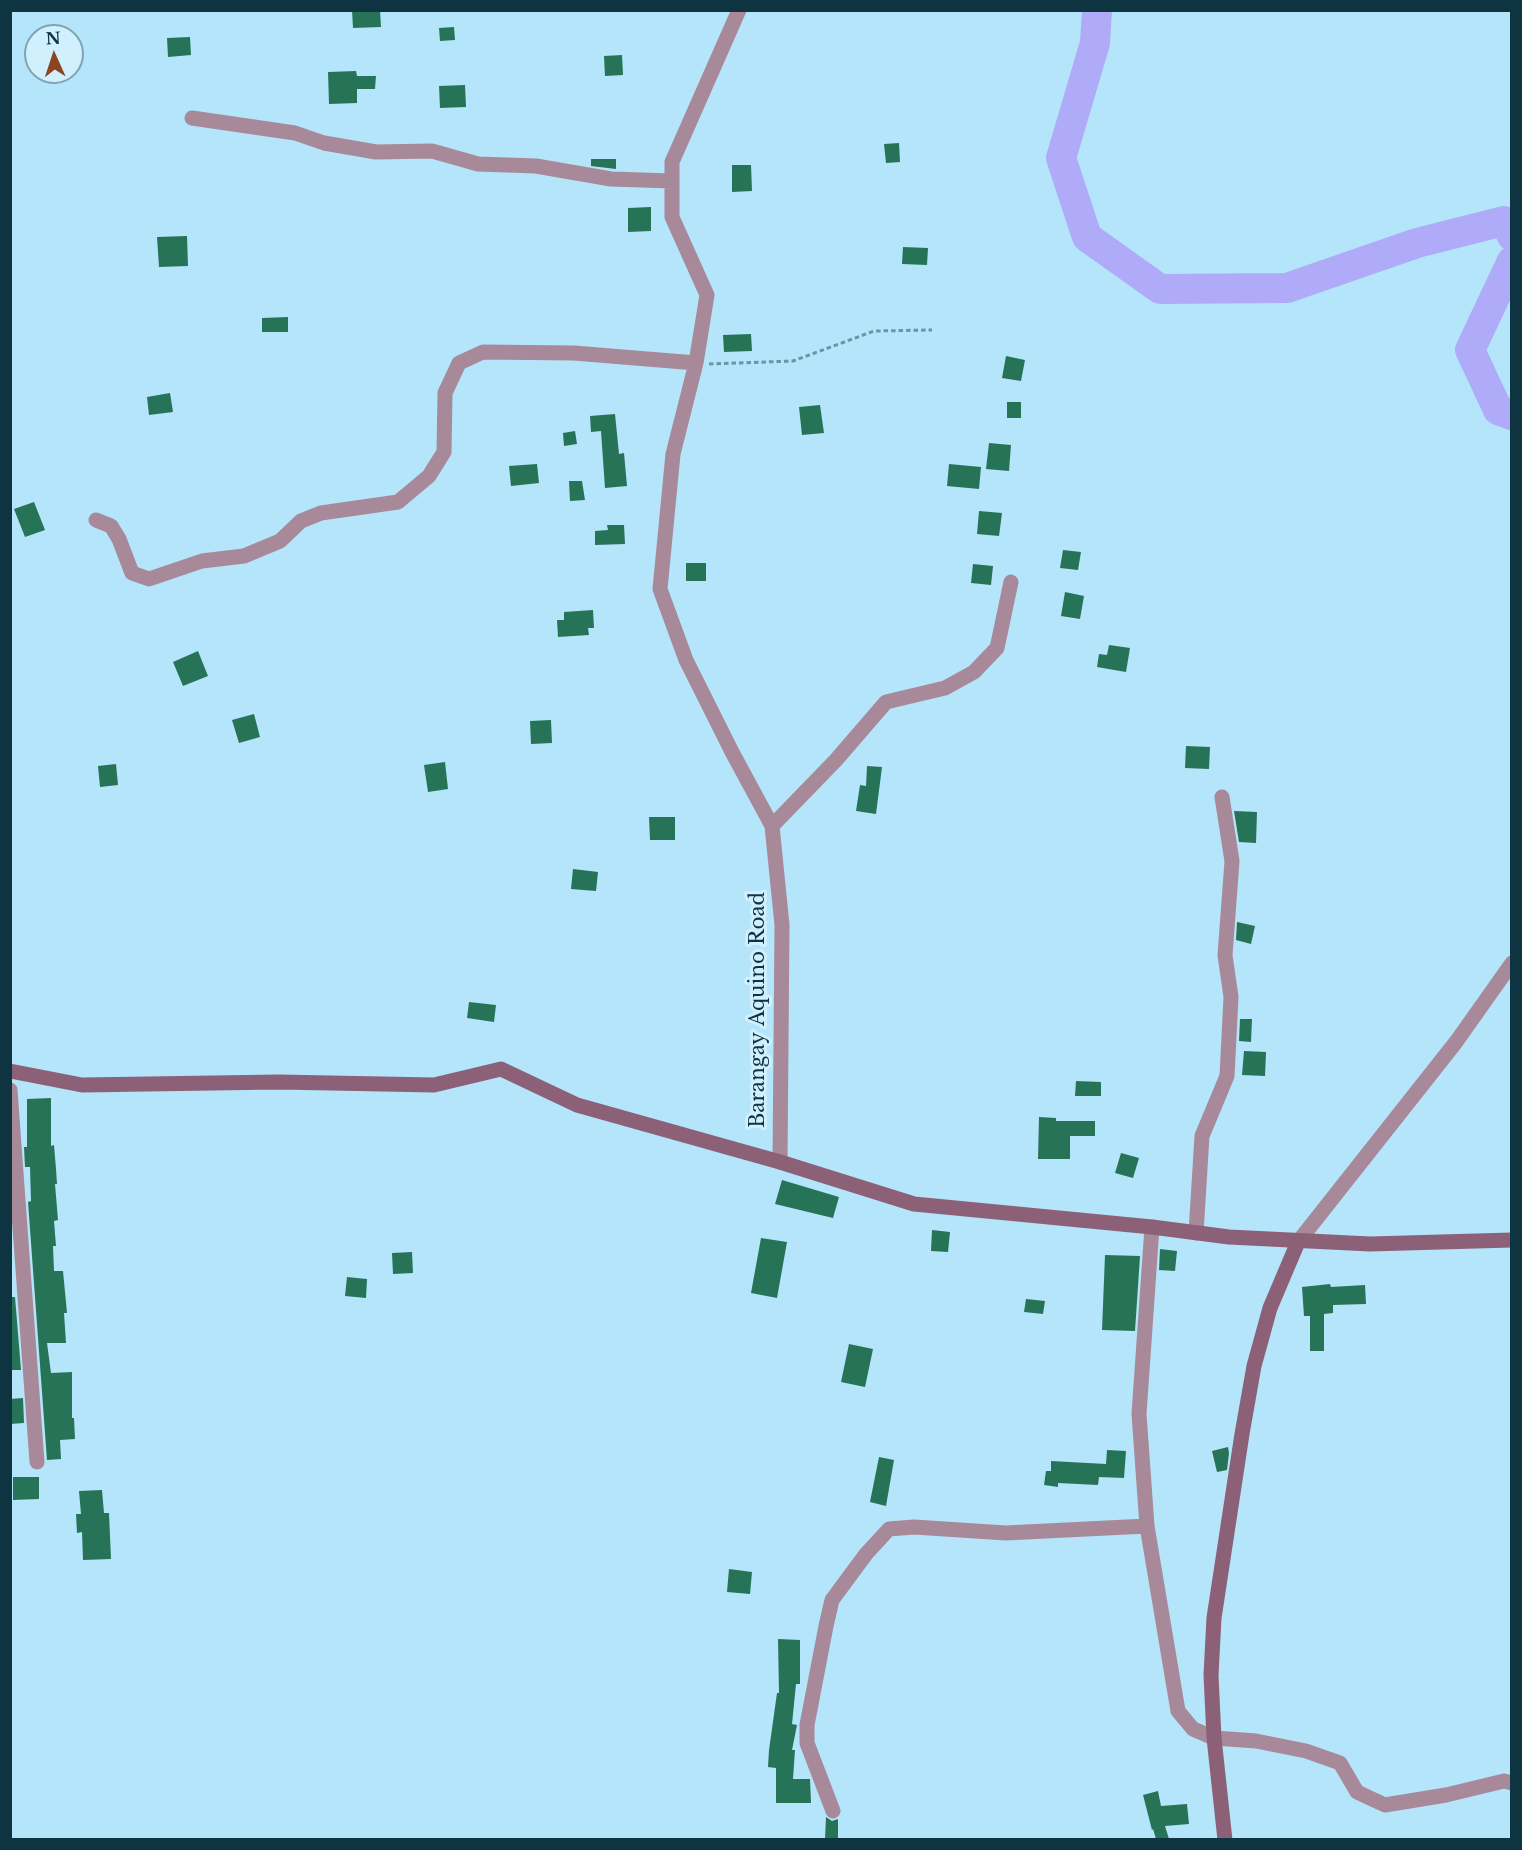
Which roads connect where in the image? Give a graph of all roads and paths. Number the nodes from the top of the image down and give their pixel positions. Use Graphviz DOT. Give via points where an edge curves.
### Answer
graph roads {
  1 [pos="740,10"];
  2 [pos="192,118"];
  3 [pos="672,181"];
  4 [pos="932,330"];
  5 [pos="696,363"];
  6 [pos="96,520"];
  7 [pos="1011,582"];
  8 [pos="1222,797"];
  9 [pos="772,826"];
  10 [pos="1512,963"];
  11 [pos="10,1071"];
  12 [pos="10,1090"];
  13 [pos="780,1162"];
  14 [pos="1152,1227"];
  15 [pos="1196,1233"];
  16 [pos="1512,1240"];
  17 [pos="1298,1242"];
  18 [pos="37,1462"];
  19 [pos="1147,1526"];
  20 [pos="1214,1738"];
  21 [pos="1512,1783"];
  22 [pos="833,1811"];
  23 [pos="1225,1839"];
  1 -- 3 [label="street, Barangay Aquino Road" via="672,162"];
  2 -- 3 [label="street" via="295,133 324,143 376,152 432,152 478,164 536,166 611,179"];
  3 -- 5 [label="street, Barangay Aquino Road" via="672,217 706,295"];
  4 -- 5 [label="path" via="874,331 793,361"];
  5 -- 6 [label="street" via="574,353 483,352 459,363 445,393 444,452 429,476 398,502 321,513 302,521 280,541 244,556 202,561 149,579 132,573 111,526"];
  5 -- 9 [label="street, Barangay Aquino Road" via="673,454 660,589 686,660"];
  7 -- 9 [label="street" via="997,648 982,664 945,688 886,702"];
  8 -- 15 [label="street" via="1232,861 1225,955 1231,997 1227,1076 1202,1136"];
  9 -- 13 [label="street, Barangay Aquino Road" via="782,925"];
  10 -- 17 [label="street" via="1456,1042"];
  11 -- 13 [label="street" via="82,1085 434,1085 501,1069 577,1105"];
  12 -- 18 [label="street"];
  13 -- 14 [label="street" via="914,1204"];
  14 -- 15 [label="street"];
  14 -- 19 [label="street" via="1139,1414"];
  15 -- 17 [label="street"];
  16 -- 17 [label="street"];
  17 -- 20 [label="street" via="1270,1308 1254,1366 1242,1434 1214,1618"];
  19 -- 20 [label="street" via="1178,1711 1193,1729"];
  19 -- 22 [label="street" via="1006,1533 890,1529 832,1600 826,1626 807,1743"];
  20 -- 21 [label="street" via="1256,1741 1341,1763 1357,1792 1385,1805 1504,1781"];
  20 -- 23 [label="street"];
}
